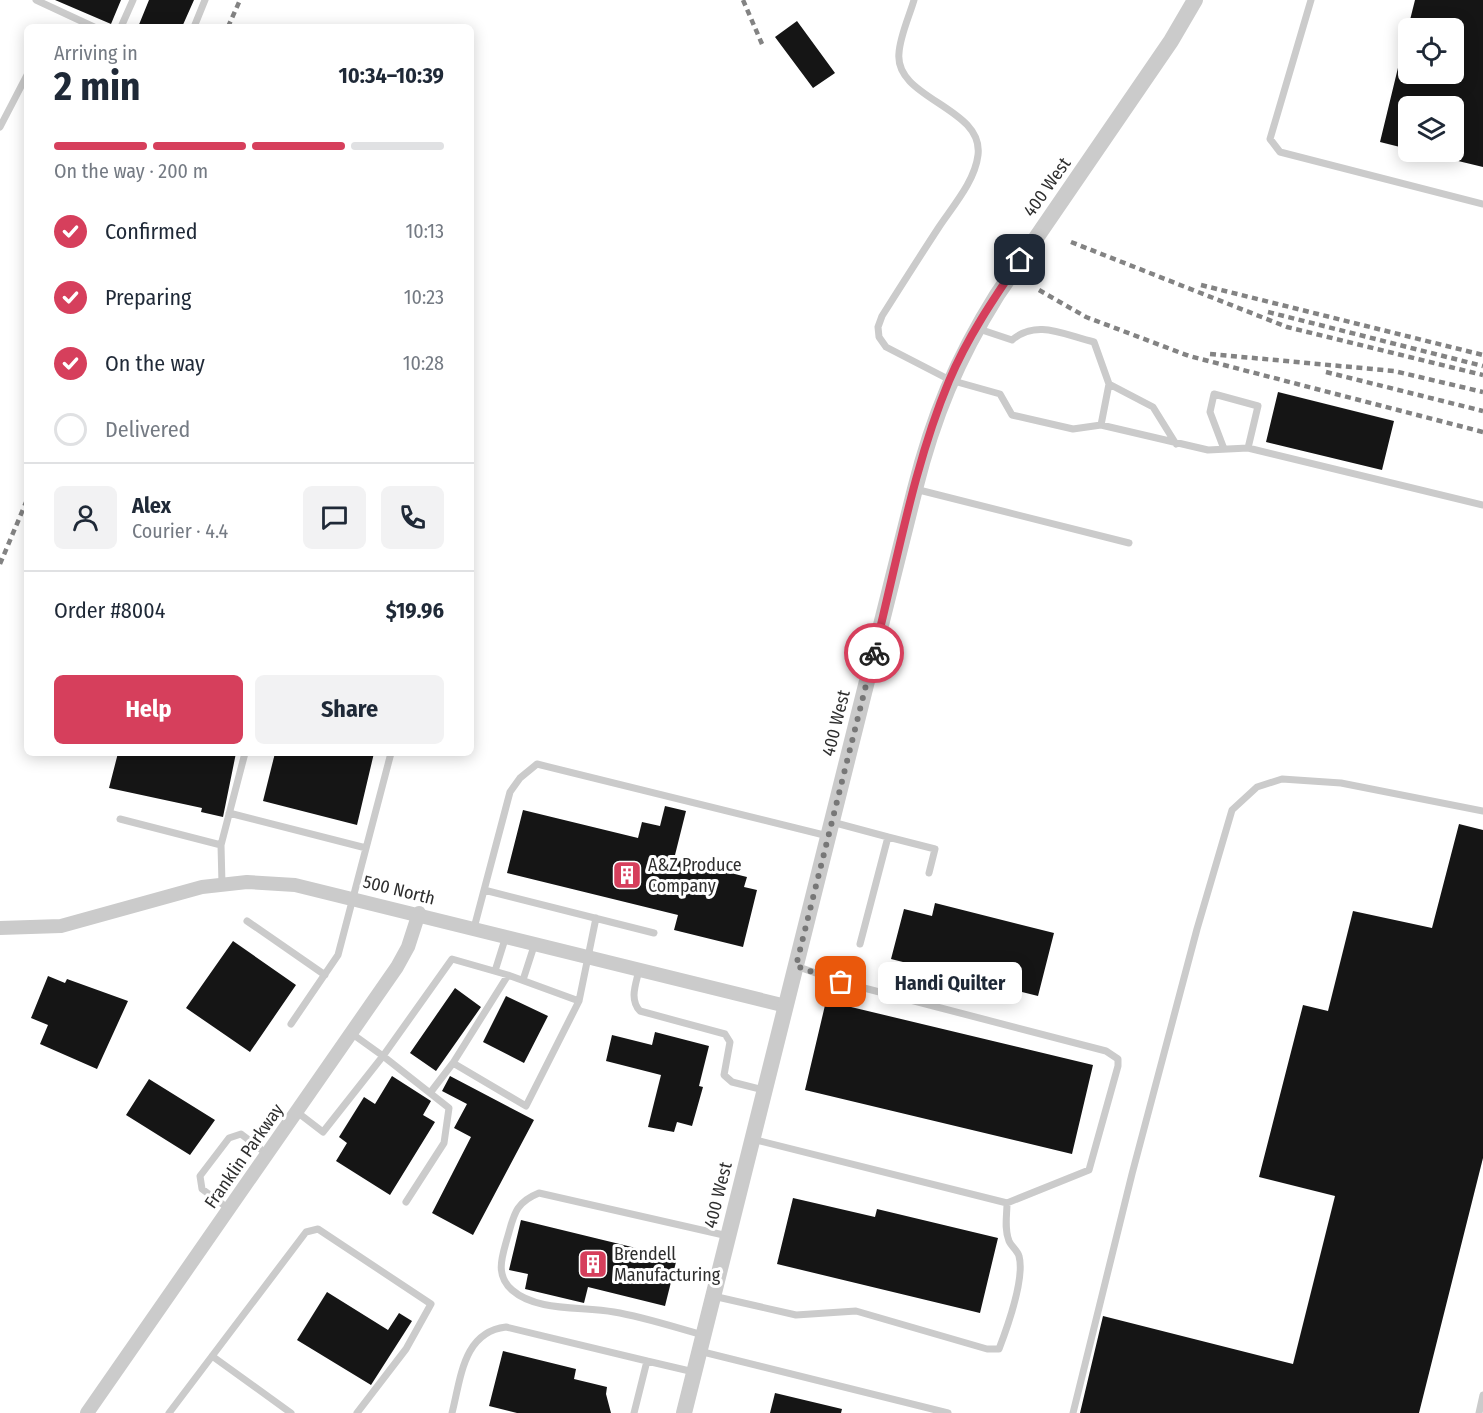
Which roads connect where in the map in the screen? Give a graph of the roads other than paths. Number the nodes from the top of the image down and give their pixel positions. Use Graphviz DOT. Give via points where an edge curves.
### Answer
graph roads {
  1 [pos="36,0"];
  2 [pos="133,0"];
  3 [pos="205,0"];
  4 [pos="914,0"];
  5 [pos="1195,0"];
  6 [pos="1311,0"];
  7 [pos="88,24"];
  8 [pos="123,24"];
  9 [pos="195,24"];
  10 [pos="24,81"];
  11 [pos="0,127"];
  12 [pos="1483,204"];
  13 [pos="977,328"];
  14 [pos="950,380"];
  15 [pos="1109,384"];
  16 [pos="1101,425"];
  17 [pos="1176,444"];
  18 [pos="1248,448"];
  19 [pos="1224,449"];
  20 [pos="915,489"];
  21 [pos="1483,505"];
  22 [pos="1128,543"];
  23 [pos="244,756"];
  24 [pos="390,756"];
  25 [pos="1483,811"];
  26 [pos="229,813"];
  27 [pos="120,819"];
  28 [pos="830,829"];
  29 [pos="888,837"];
  30 [pos="221,845"];
  31 [pos="366,848"];
  32 [pos="929,873"];
  33 [pos="222,885"];
  34 [pos="484,890"];
  35 [pos="352,897"];
  36 [pos="419,913"];
  37 [pos="596,918"];
  38 [pos="247,921"];
  39 [pos="0,928"];
  40 [pos="474,928"];
  41 [pos="654,933"];
  42 [pos="506,936"];
  43 [pos="535,943"];
  44 [pos="860,944"];
  45 [pos="590,956"];
  46 [pos="796,966"];
  47 [pos="639,969"];
  48 [pos="495,971"];
  49 [pos="325,975"];
  50 [pos="508,975"];
  51 [pos="524,980"];
  52 [pos="579,1001"];
  53 [pos="786,1006"];
  54 [pos="291,1024"];
  55 [pos="351,1033"];
  56 [pos="382,1056"];
  57 [pos="453,1063"];
  58 [pos="764,1090"];
  59 [pos="430,1093"];
  60 [pos="297,1112"];
  61 [pos="752,1139"];
  62 [pos="267,1154"];
  63 [pos="406,1202"];
  64 [pos="1007,1203"];
  65 [pos="229,1209"];
  66 [pos="728,1236"];
  67 [pos="713,1296"];
  68 [pos="701,1343"];
  69 [pos="212,1356"];
  70 [pos="647,1361"];
  71 [pos="694,1372"];
  72 [pos="1483,1398"];
  73 [pos="87,1413"];
  74 [pos="169,1413"];
  75 [pos="291,1413"];
  76 [pos="357,1413"];
  77 [pos="452,1413"];
  78 [pos="634,1413"];
  79 [pos="684,1413"];
  80 [pos="948,1413"];
  81 [pos="1073,1413"];
  82 [pos="1479,1413"];
  1 -- 7 [label="lane"];
  2 -- 8 [label="lane"];
  3 -- 9 [label="lane"];
  4 -- 14 [label="lane" via="898,54 901,69 908,80 968,124 977,140 978,154 974,172 878,327 886,346"];
  5 -- 13 [label="street, 400 West"];
  6 -- 12 [label="lane" via="1270,139 1280,152"];
  10 -- 11 [label="lane"];
  13 -- 14 [label="street, 400 West"];
  13 -- 15 [label="lane" via="1012,340 1034,328 1094,342"];
  14 -- 16 [label="lane" via="1000,394 1012,415 1073,429"];
  14 -- 20 [label="street, 400 West" via="933,422"];
  15 -- 16 [label="lane"];
  15 -- 17 [label="lane" via="1153,407"];
  16 -- 17 [label="lane"];
  17 -- 19 [label="lane"];
  18 -- 19 [label="lane"];
  18 -- 19 [label="lane" via="1258,406 1214,394 1210,412"];
  18 -- 21 [label="lane"];
  20 -- 22 [label="lane"];
  20 -- 28 [label="street, 400 West"];
  23 -- 26 [label="lane"];
  24 -- 31 [label="lane"];
  25 -- 81 [label="lane" via="1341,783 1282,779 1257,787 1232,810 1141,1141"];
  26 -- 30 [label="lane"];
  26 -- 31 [label="lane"];
  27 -- 30 [label="lane"];
  28 -- 29 [label="lane"];
  28 -- 34 [label="lane" via="537,764 520,777 510,792"];
  28 -- 46 [label="street, 400 West"];
  29 -- 32 [label="lane" via="935,849"];
  29 -- 44 [label="lane"];
  30 -- 33 [label="lane"];
  31 -- 35 [label="lane"];
  33 -- 35 [label="street, 500 North" via="296,885"];
  33 -- 39 [label="street, 500 North" via="187,890 61,926"];
  34 -- 37 [label="lane"];
  34 -- 40 [label="lane"];
  35 -- 36 [label="street, 500 North"];
  35 -- 49 [label="lane" via="338,955"];
  36 -- 40 [label="street, 500 North"];
  36 -- 55 [label="street, Franklin Parkway" via="404,956"];
  37 -- 41 [label="lane"];
  37 -- 45 [label="lane"];
  38 -- 49 [label="lane"];
  40 -- 42 [label="street, 500 North"];
  42 -- 43 [label="street, 500 North"];
  42 -- 48 [label="lane"];
  43 -- 45 [label="street, 500 North"];
  43 -- 51 [label="lane"];
  45 -- 47 [label="street, 500 North"];
  45 -- 52 [label="lane"];
  46 -- 53 [label="street, 400 West"];
  46 -- 64 [label="lane" via="841,982 1106,1052 1118,1059 1089,1170"];
  47 -- 53 [label="street, 500 North"];
  47 -- 58 [label="lane" via="633,997 640,1011 725,1034 730,1042 724,1075 732,1082"];
  48 -- 50 [label="lane"];
  48 -- 56 [label="lane" via="452,959"];
  49 -- 54 [label="lane"];
  50 -- 51 [label="lane"];
  50 -- 57 [label="lane"];
  51 -- 52 [label="lane"];
  52 -- 57 [label="lane" via="526,1106"];
  53 -- 58 [label="street, 400 West"];
  55 -- 56 [label="lane"];
  55 -- 60 [label="street, Franklin Parkway"];
  56 -- 59 [label="lane"];
  56 -- 60 [label="lane" via="323,1132"];
  57 -- 59 [label="lane"];
  58 -- 61 [label="street, 400 West"];
  59 -- 63 [label="lane" via="448,1108 444,1143"];
  60 -- 62 [label="street, Franklin Parkway"];
  61 -- 64 [label="lane"];
  61 -- 66 [label="street, 400 West"];
  62 -- 65 [label="street, Franklin Parkway"];
  62 -- 65 [label="lane" via="241,1134 229,1138 200,1176 202,1189"];
  64 -- 67 [label="lane" via="1006,1229 1021,1267 1009,1324 999,1349 987,1349 856,1311 796,1315"];
  65 -- 73 [label="street, Franklin Parkway"];
  66 -- 67 [label="street, 400 West"];
  66 -- 68 [label="lane" via="539,1193 524,1199 515,1212 501,1262 501,1274 511,1289 532,1302 615,1312"];
  67 -- 68 [label="street, 400 West"];
  68 -- 71 [label="street, 400 West"];
  68 -- 80 [label="lane"];
  69 -- 74 [label="lane"];
  69 -- 75 [label="lane"];
  69 -- 76 [label="lane" via="306,1232 318,1229 431,1304 406,1349"];
  70 -- 71 [label="lane"];
  70 -- 77 [label="lane" via="506,1327 495,1328 478,1338 467,1357"];
  70 -- 78 [label="lane"];
  71 -- 79 [label="street, 400 West"];
  72 -- 82 [label="lane"];
}
